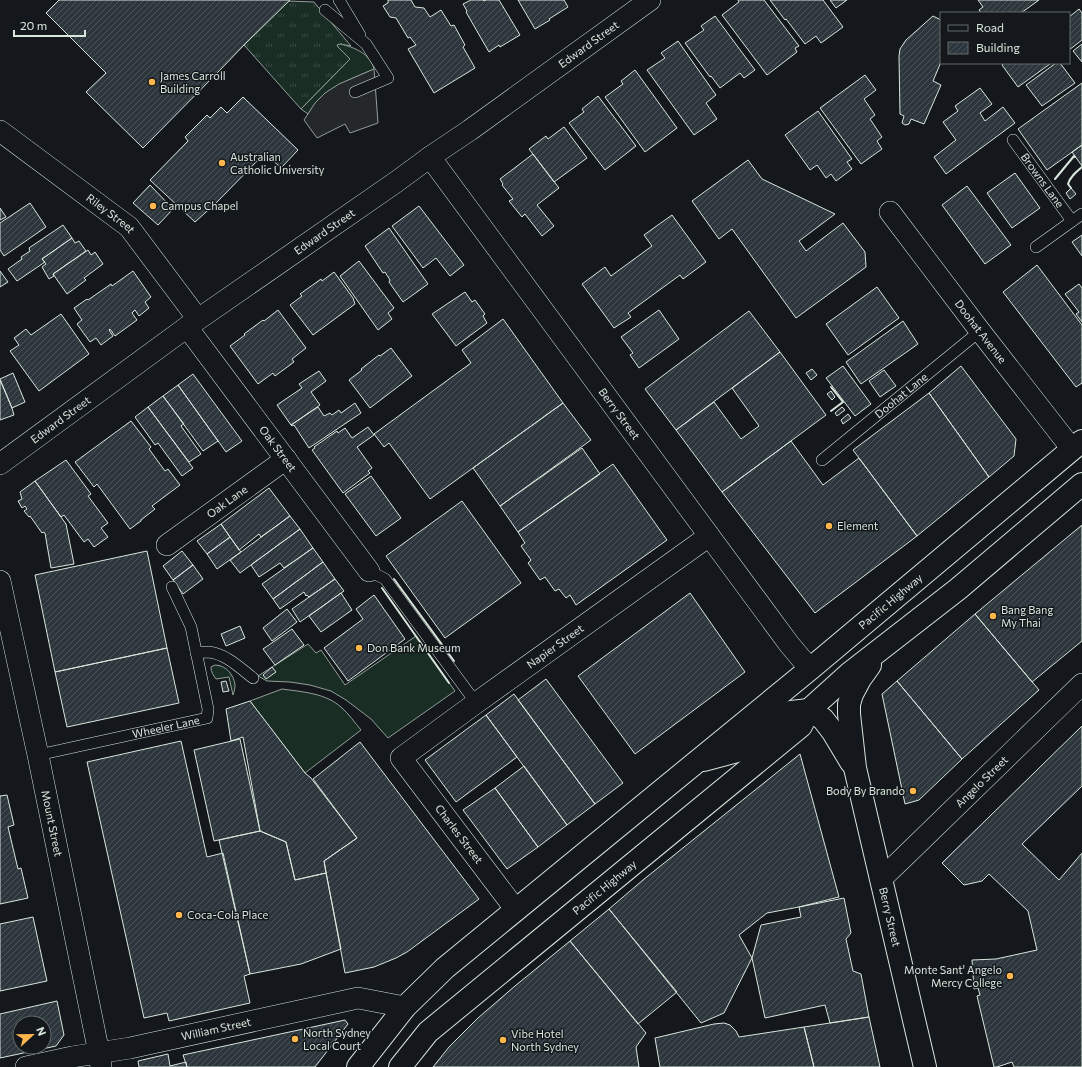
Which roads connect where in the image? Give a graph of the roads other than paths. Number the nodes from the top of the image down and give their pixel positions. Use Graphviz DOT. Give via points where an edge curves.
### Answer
graph roads {
  1 [pos="339,0"];
  2 [pos="650,0"];
  3 [pos="325,10"];
  4 [pos="366,44"];
  5 [pos="355,92"];
  6 [pos="0,131"];
  7 [pos="1013,140"];
  8 [pos="430,157"];
  9 [pos="890,212"];
  10 [pos="1082,214"];
  11 [pos="1072,221"];
  12 [pos="1036,247"];
  13 [pos="192,323"];
  14 [pos="980,332"];
  15 [pos="1077,445"];
  16 [pos="286,460"];
  17 [pos="822,460"];
  18 [pos="0,464"];
  19 [pos="1082,484"];
  20 [pos="710,536"];
  21 [pos="167,545"];
  22 [pos="369,571"];
  23 [pos="0,581"];
  24 [pos="172,587"];
  25 [pos="879,651"];
  26 [pos="196,653"];
  27 [pos="810,669"];
  28 [pos="253,678"];
  29 [pos="1082,684"];
  30 [pos="476,703"];
  31 [pos="809,710"];
  32 [pos="38,755"];
  33 [pos="401,758"];
  34 [pos="697,761"];
  35 [pos="855,768"];
  36 [pos="881,879"];
  37 [pos="516,910"];
  38 [pos="405,1007"];
  39 [pos="100,1060"];
  40 [pos="26,1067"];
  41 [pos="358,1067"];
  42 [pos="400,1067"];
  43 [pos="925,1067"];
  1 -- 4 [label="lane"];
  2 -- 8 [label="street, Edward Street"];
  3 -- 4 [label="lane"];
  4 -- 5 [label="lane" via="388,78"];
  6 -- 13 [label="street, Riley Street" via="129,227"];
  7 -- 11 [label="lane, Browns Lane"];
  8 -- 13 [label="street, Edward Street"];
  8 -- 20 [label="street, Berry Street"];
  9 -- 14 [label="street, Doohat Avenue"];
  10 -- 11 [label="lane"];
  11 -- 12 [label="lane"];
  13 -- 16 [label="street, Oak Street"];
  13 -- 18 [label="street, Edward Street"];
  14 -- 15 [label="street, Doohat Avenue"];
  14 -- 17 [label="lane, Doohat Lane"];
  15 -- 27 [label="main road, Pacific Highway"];
  16 -- 21 [label="street, Oak Lane"];
  16 -- 22 [label="street, Oak Street"];
  19 -- 25 [label="main road, Pacific Highway" via="958,589"];
  20 -- 27 [label="street, Berry Street"];
  20 -- 30 [label="street, Napier Street"];
  22 -- 30 [label="lane" via="386,579 433,638"];
  23 -- 32 [label="street, Mount Street"];
  24 -- 26 [label="lane, Wheeler Lane" via="191,627"];
  25 -- 31 [label="main road, Pacific Highway"];
  25 -- 35 [label="main road, Berry Street" via="860,679 849,704"];
  26 -- 28 [label="lane" via="217,654 230,660"];
  26 -- 32 [label="lane, Wheeler Lane" via="208,710 207,718"];
  27 -- 34 [label="main road, Pacific Highway"];
  29 -- 36 [label="street, Angelo Street"];
  30 -- 33 [label="street, Napier Street"];
  31 -- 34 [label="main road, Pacific Highway" via="791,712 782,717 741,750"];
  31 -- 35 [label="main road, Berry Street" via="823,719 834,732"];
  31 -- 42 [label="main road, Pacific Highway" via="801,726 428,1032"];
  32 -- 39 [label="street, Mount Street"];
  33 -- 37 [label="street, Charles Street"];
  34 -- 37 [label="main road, Pacific Highway"];
  35 -- 36 [label="main road, Berry Street"];
  36 -- 43 [label="main road, Berry Street"];
  37 -- 38 [label="main road, Pacific Highway" via="445,968"];
  38 -- 39 [label="street, William Street" via="358,998 130,1048"];
  38 -- 41 [label="main road, Pacific Highway"];
  39 -- 40 [label="street, William Street" via="72,1057"];
}
